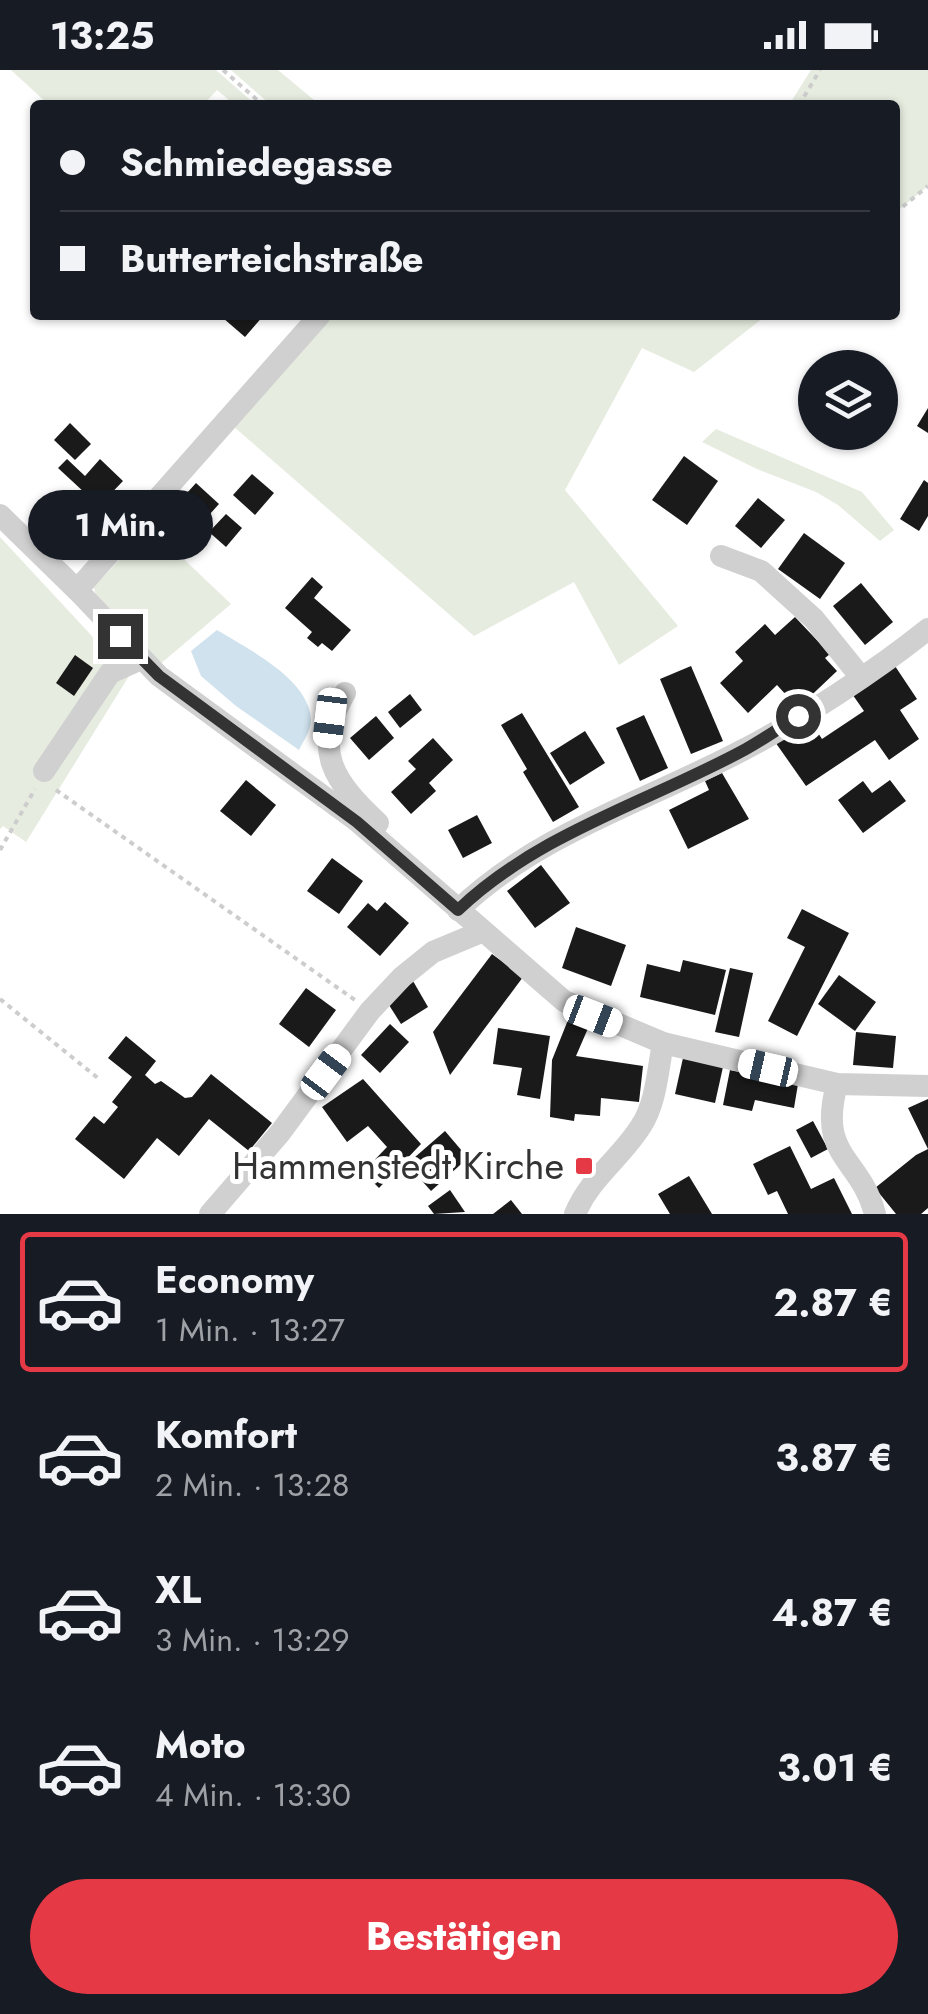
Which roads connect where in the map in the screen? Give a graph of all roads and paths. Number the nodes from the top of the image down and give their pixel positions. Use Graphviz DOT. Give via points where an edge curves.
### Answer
graph roads {
  1 [pos="223,70"];
  2 [pos="820,70"];
  3 [pos="257,100"];
  4 [pos="802,100"];
  5 [pos="928,186"];
  6 [pos="900,209"];
  7 [pos="316,320"];
  8 [pos="0,515"];
  9 [pos="721,556"];
  10 [pos="77,590"];
  11 [pos="928,629"];
  12 [pos="141,659"];
  13 [pos="860,676"];
  14 [pos="346,693"];
  15 [pos="42,775"];
  16 [pos="0,850"];
  17 [pos="458,910"];
  18 [pos="481,932"];
  19 [pos="0,1000"];
  20 [pos="370,1011"];
  21 [pos="664,1043"];
  22 [pos="99,1079"];
  23 [pos="837,1084"];
  24 [pos="928,1086"];
  25 [pos="210,1214"];
  26 [pos="575,1214"];
  27 [pos="875,1214"];
  1 -- 3 [label="path"];
  2 -- 4 [label="path"];
  5 -- 6 [label="path"];
  7 -- 10 [label="street"];
  8 -- 10 [label="street"];
  9 -- 13 [label="street" via="761,571 814,619"];
  10 -- 12 [label="street"];
  11 -- 13 [label="street"];
  12 -- 15 [label="street" via="110,673"];
  12 -- 17 [label="street" via="357,822"];
  13 -- 17 [label="street" via="744,750 517,863"];
  14 -- 17 [label="street" via="330,718 332,765 344,788"];
  15 -- 16 [label="path"];
  15 -- 20 [label="path"];
  17 -- 18 [label="street"];
  18 -- 20 [label="street" via="433,952"];
  18 -- 21 [label="street" via="564,1001"];
  19 -- 22 [label="path"];
  20 -- 25 [label="street"];
  21 -- 23 [label="street"];
  21 -- 26 [label="street" via="640,1128 584,1191"];
  23 -- 24 [label="street"];
  23 -- 27 [label="street" via="832,1136"];
}
